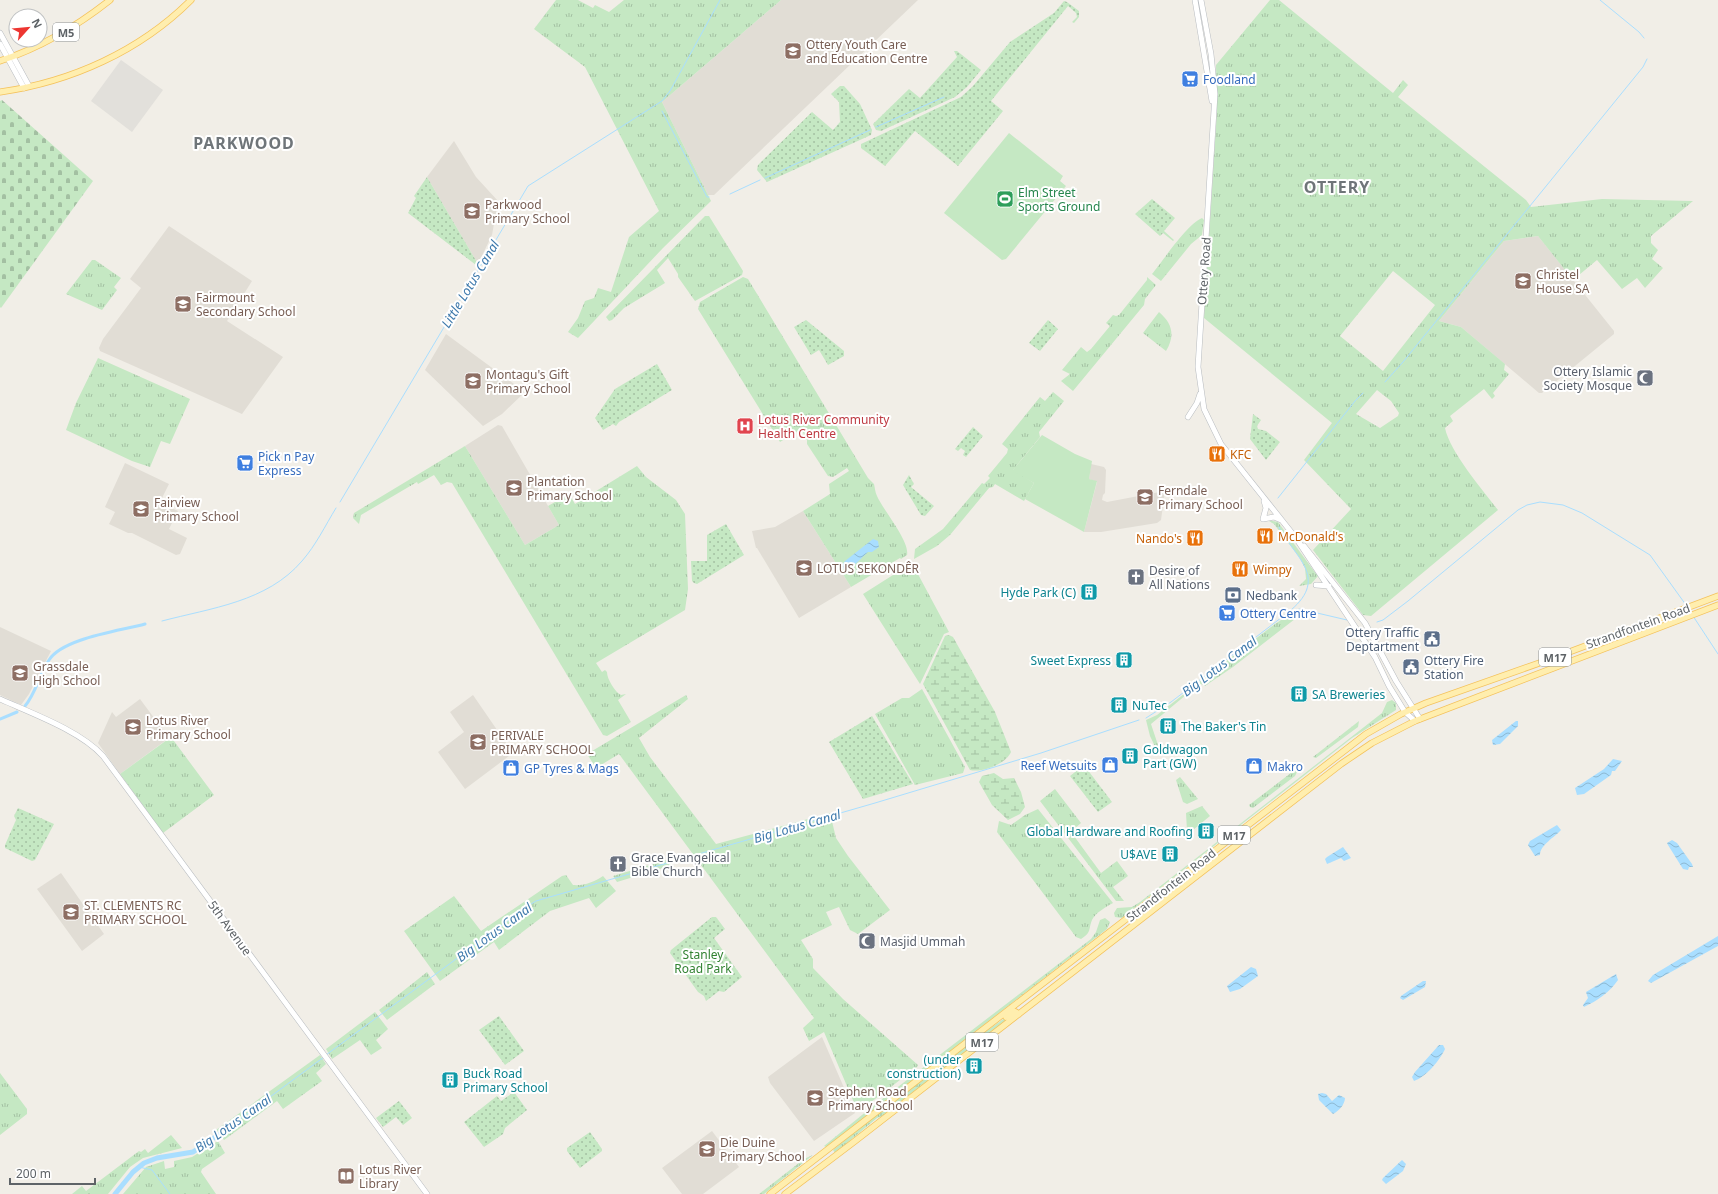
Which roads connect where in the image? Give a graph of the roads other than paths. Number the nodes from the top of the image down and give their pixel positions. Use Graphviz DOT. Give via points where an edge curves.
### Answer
graph roads {
  1 [pos="110,0"];
  2 [pos="191,0"];
  3 [pos="1195,0"];
  4 [pos="1201,0"];
  5 [pos="0,33"];
  6 [pos="0,44"];
  7 [pos="13,56"];
  8 [pos="7,59"];
  9 [pos="0,61"];
  10 [pos="27,87"];
  11 [pos="0,92"];
  12 [pos="1213,134"];
  13 [pos="1200,391"];
  14 [pos="1188,417"];
  15 [pos="1256,487"];
  16 [pos="1284,522"];
  17 [pos="1296,538"];
  18 [pos="1316,585"];
  19 [pos="1330,586"];
  20 [pos="1718,596"];
  21 [pos="1718,605"];
  22 [pos="0,699"];
  23 [pos="1413,708"];
  24 [pos="1405,712"];
  25 [pos="1418,720"];
  26 [pos="1018,1014"];
  27 [pos="981,1031"];
  28 [pos="427,1194"];
  29 [pos="770,1194"];
  30 [pos="784,1194"];
  1 -- 7 [label="main road, M5" via="62,34"];
  2 -- 10 [label="main road" via="166,23 120,53 83,70"];
  3 -- 12 [label="main road, Ottery Road" via="1211,90"];
  4 -- 12 [label="main road, Ottery Road" via="1215,82"];
  5 -- 7 [label="main road"];
  6 -- 8 [label="main road"];
  7 -- 8 [label="main road, M5"];
  7 -- 10 [label="main road"];
  8 -- 9 [label="main road, M5"];
  8 -- 10 [label="main road"];
  10 -- 11 [label="main road"];
  12 -- 13 [label="main road, Ottery Road" via="1198,361"];
  13 -- 14 [label="main road" via="1197,403"];
  13 -- 15 [label="main road, Ottery Road" via="1204,409 1221,444"];
  15 -- 16 [label="main road"];
  15 -- 16 [label="main road" via="1266,506 1263,519 1274,517"];
  16 -- 17 [label="main road"];
  17 -- 19 [label="main road"];
  17 -- 23 [label="main road" via="1340,589 1365,623"];
  18 -- 19 [label="main road"];
  19 -- 24 [label="main road" via="1375,657"];
  20 -- 23 [label="main road, Strandfontein Road / M17"];
  21 -- 25 [label="main road, Strandfontein Road / M17"];
  22 -- 28 [label="main road, 5th Avenue" via="82,738 103,756"];
  23 -- 24 [label="main road, Strandfontein Road / M17"];
  23 -- 25 [label="main road"];
  24 -- 25 [label="main road"];
  24 -- 27 [label="main road, Strandfontein Road / M17" via="1352,743"];
  25 -- 26 [label="main road, Strandfontein Road / M17" via="1372,743 1341,764"];
  26 -- 27 [label="main road" via="1015,1011"];
  26 -- 30 [label="main road, Strandfontein Road / M17"];
  27 -- 29 [label="main road, Strandfontein Road / M17"];
}
